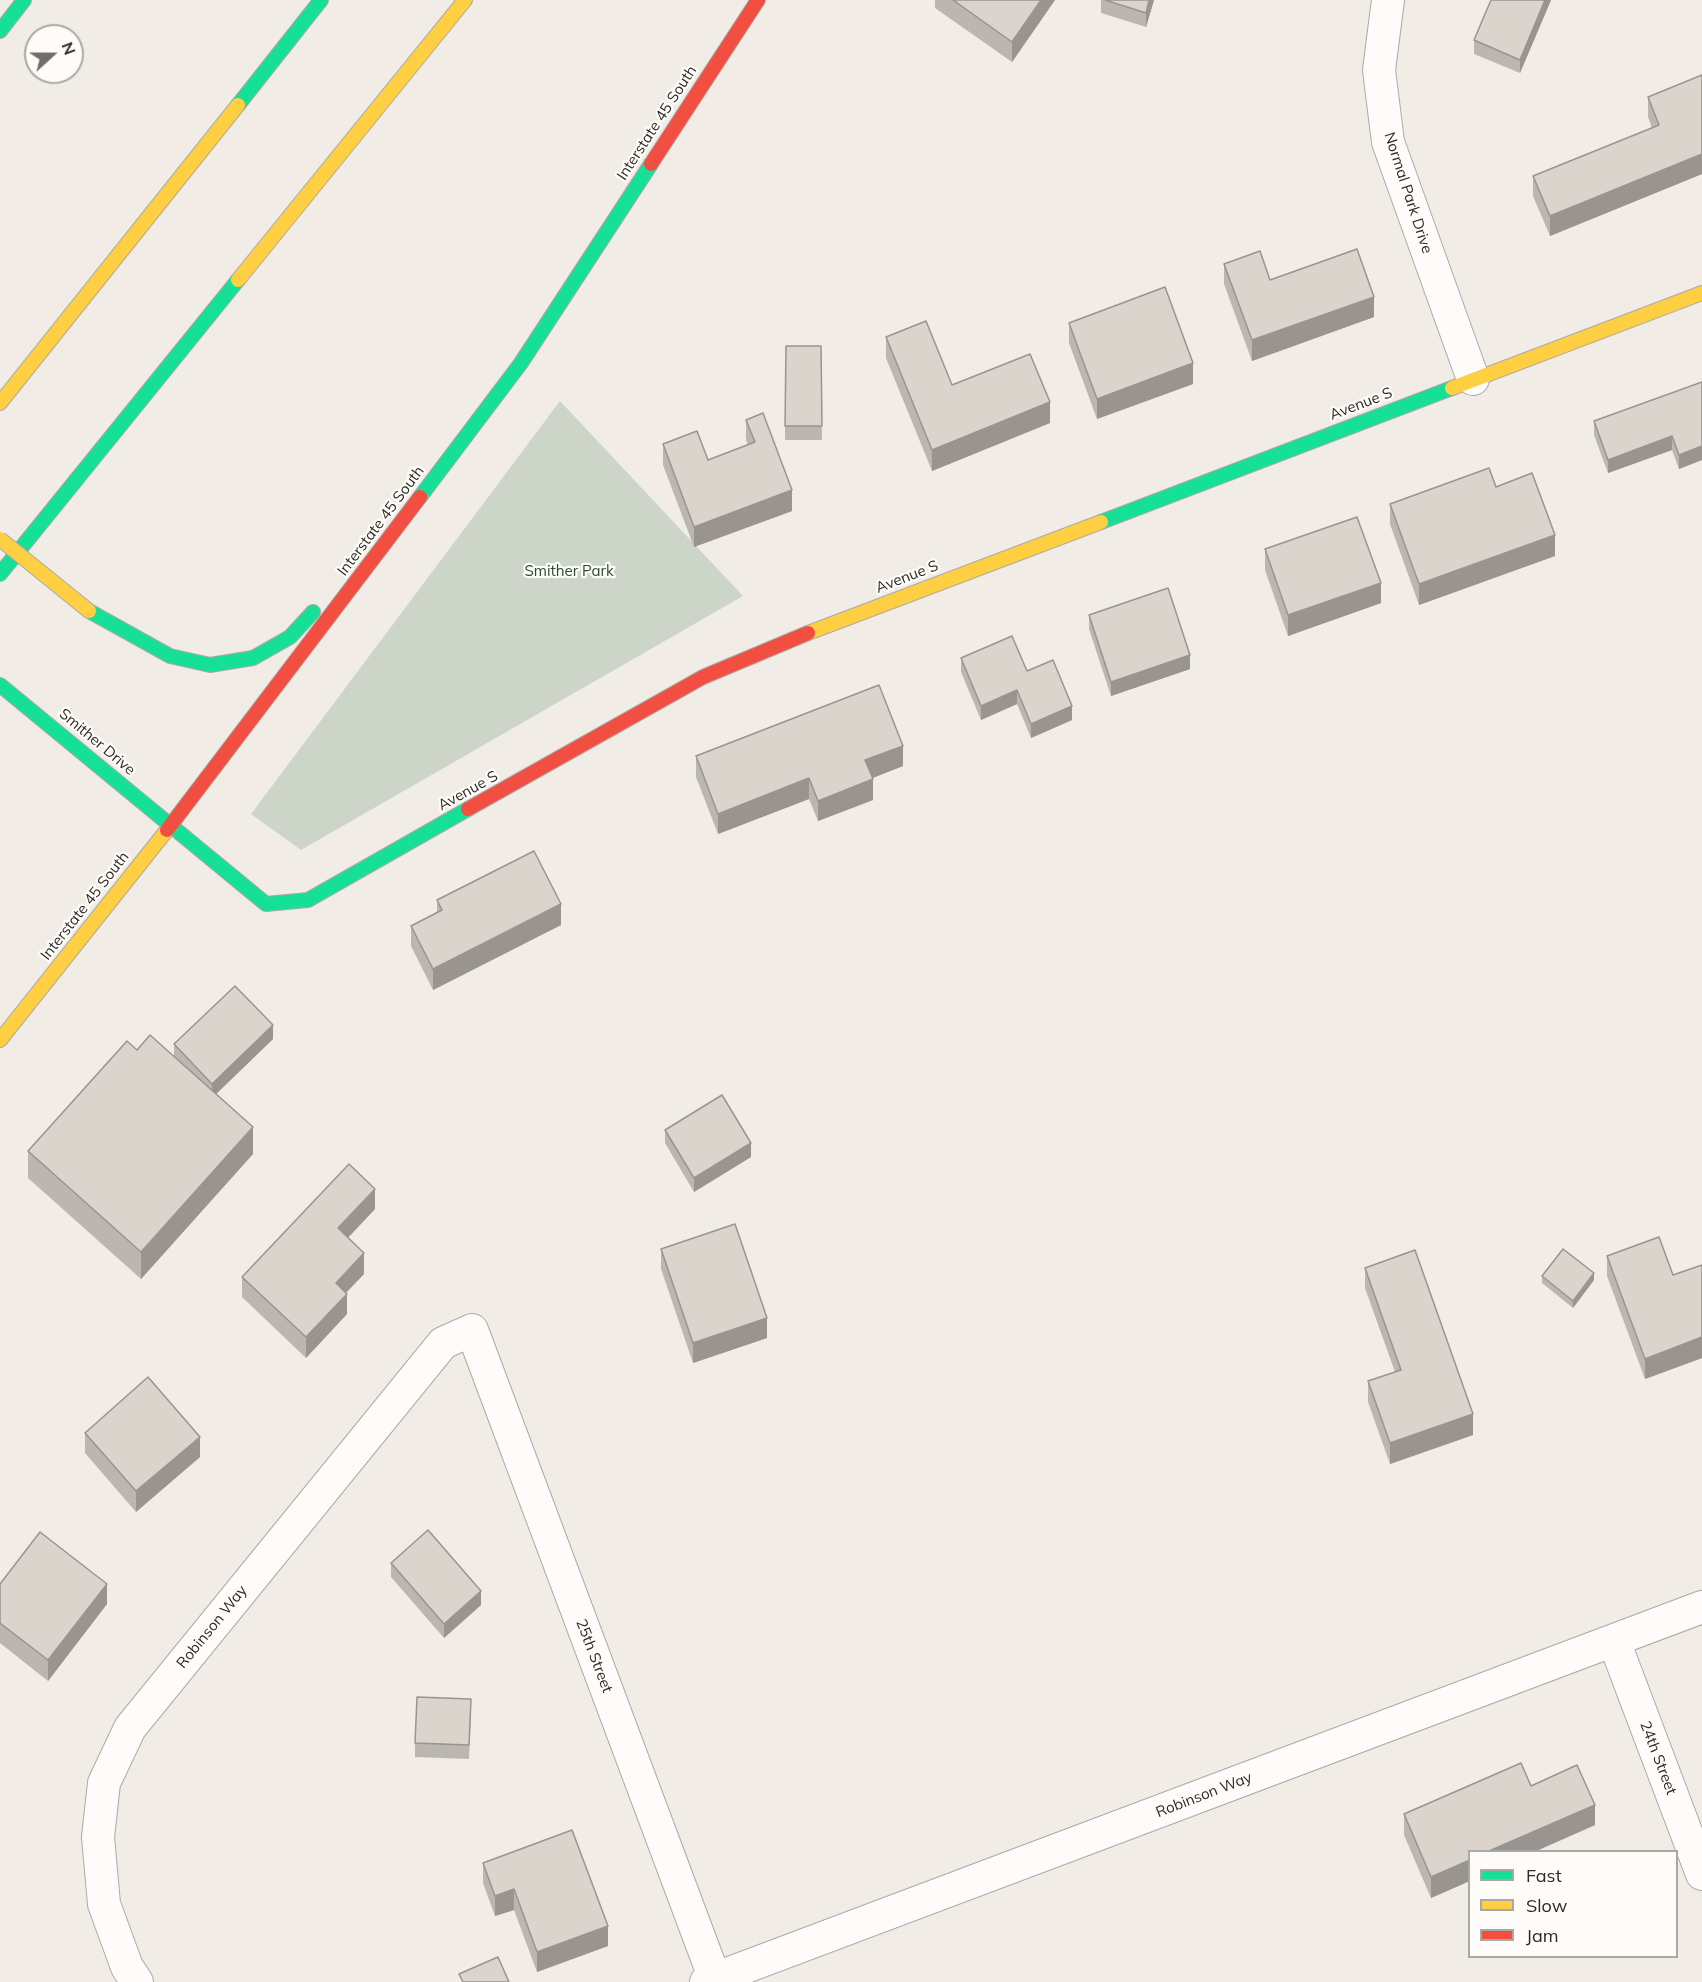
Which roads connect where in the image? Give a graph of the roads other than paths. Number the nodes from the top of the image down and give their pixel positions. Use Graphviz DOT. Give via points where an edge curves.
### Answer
graph roads {
  1 [pos="24,0"];
  2 [pos="321,0"];
  3 [pos="465,0"];
  4 [pos="758,0"];
  5 [pos="1388,0"];
  6 [pos="0,31"];
  7 [pos="1702,293"];
  8 [pos="1473,379"];
  9 [pos="0,403"];
  10 [pos="398,526"];
  11 [pos="0,539"];
  12 [pos="0,574"];
  13 [pos="0,685"];
  14 [pos="171,825"];
  15 [pos="0,1040"];
  16 [pos="472,1330"];
  17 [pos="1702,1607"];
  18 [pos="1614,1641"];
  19 [pos="1702,1874"];
  20 [pos="712,1981"];
  21 [pos="137,1982"];
  1 -- 6 [label="main road"];
  2 -- 9 [label="main road"];
  3 -- 12 [label="main road"];
  4 -- 10 [label="main road, Interstate 45 South" via="521,363"];
  5 -- 8 [label="street, Normal Park Drive" via="1379,70 1388,142"];
  7 -- 8 [label="main road, Avenue S"];
  8 -- 14 [label="main road, Avenue S" via="818,629 703,677 308,900 266,904"];
  10 -- 11 [label="main road, bridge" via="290,636 253,658 210,665 170,656 89,611"];
  10 -- 14 [label="main road, Interstate 45 South"];
  13 -- 14 [label="main road, Smither Drive"];
  14 -- 15 [label="main road, Interstate 45 South"];
  16 -- 20 [label="street, 25th Street"];
  16 -- 21 [label="street, Robinson Way" via="443,1343 130,1728 104,1784 98,1837 104,1904 127,1967"];
  17 -- 18 [label="street, Robinson Way"];
  18 -- 19 [label="street, 24th Street"];
  18 -- 20 [label="street, Robinson Way"];
}
